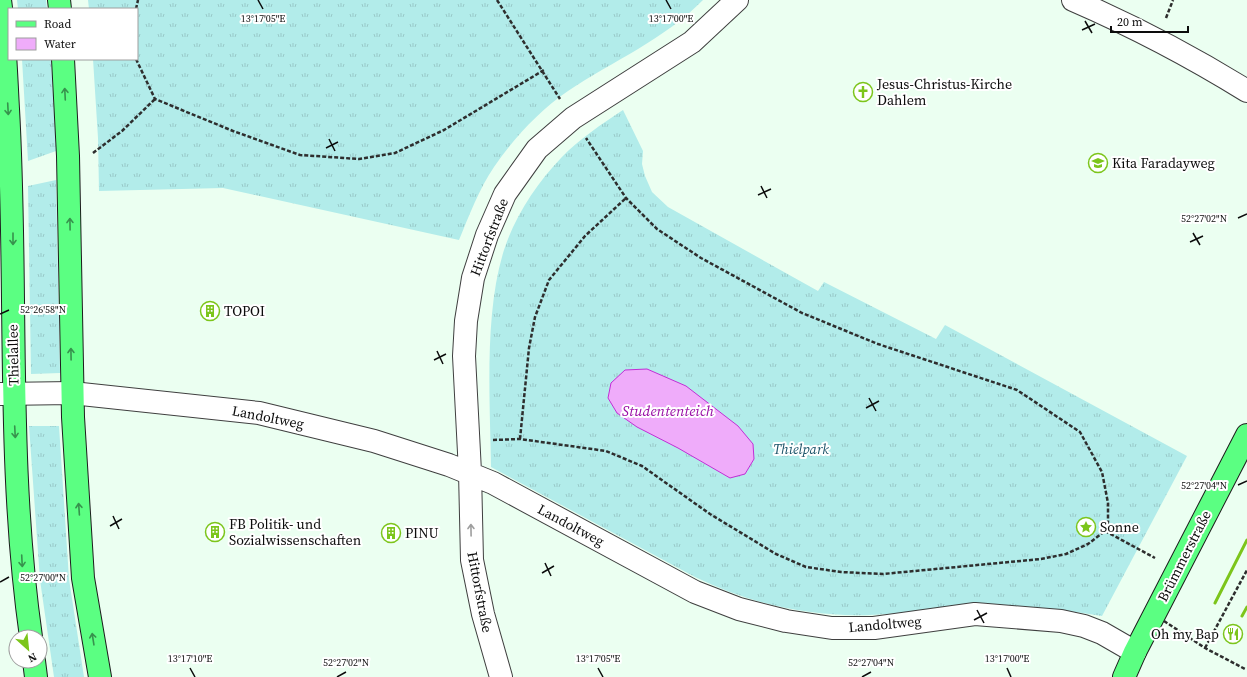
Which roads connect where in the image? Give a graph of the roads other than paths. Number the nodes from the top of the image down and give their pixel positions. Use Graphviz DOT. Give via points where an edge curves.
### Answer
graph roads {
  1 [pos="0,0"];
  2 [pos="737,0"];
  3 [pos="1073,0"];
  4 [pos="63,60"];
  5 [pos="1247,92"];
  6 [pos="72,393"];
  7 [pos="7,394"];
  8 [pos="1247,435"];
  9 [pos="470,472"];
  10 [pos="30,629"];
  11 [pos="1135,652"];
  12 [pos="100,677"];
  13 [pos="501,677"];
  14 [pos="1124,677"];
  1 -- 7 [label="main road, Thielallee, one-way" via="12,189"];
  2 -- 9 [label="street, Hittorfstraße" via="692,42 573,118 537,149 506,194 486,236 473,278 466,321 464,356"];
  3 -- 5 [label="street" via="1214,71"];
  6 -- 4 [label="main road, one-way" via="68,156"];
  6 -- 7 [label="street, Landoltweg"];
  6 -- 9 [label="street, Landoltweg" via="259,413 374,440"];
  12 -- 6 [label="main road, one-way" via="83,578"];
  7 -- 10 [label="main road, Thielallee, one-way" via="23,581"];
  8 -- 11 [label="main road, Brümmerstraße"];
  9 -- 11 [label="street, Landoltweg" via="695,592 739,609 786,622 832,628 874,628 974,614 1061,621 1102,633"];
  13 -- 9 [label="street, Hittorfstraße, one-way" via="483,614 472,560"];
  11 -- 14 [label="main road, Brümmerstraße"];
}
